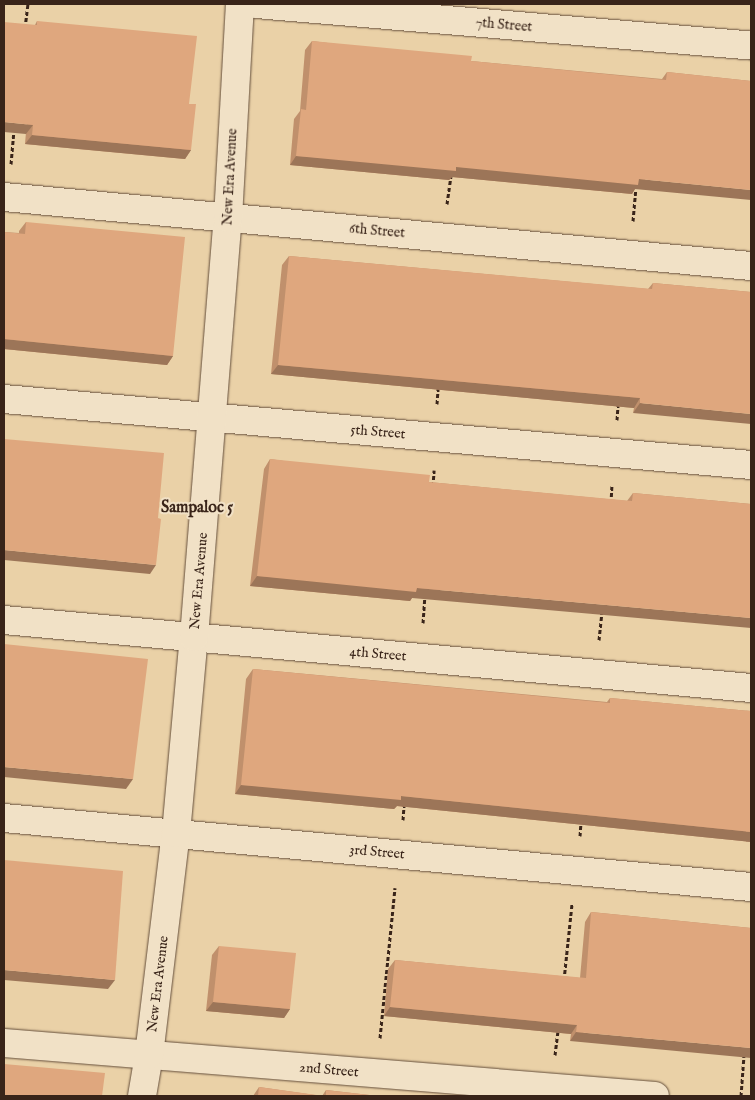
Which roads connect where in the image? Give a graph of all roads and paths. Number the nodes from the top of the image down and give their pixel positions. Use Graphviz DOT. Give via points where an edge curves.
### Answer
graph roads {
  1 [pos="28,4"];
  2 [pos="240,4"];
  3 [pos="256,4"];
  4 [pos="24,33"];
  5 [pos="751,46"];
  6 [pos="14,130"];
  7 [pos="452,169"];
  8 [pos="637,176"];
  9 [pos="5,197"];
  10 [pos="228,218"];
  11 [pos="443,238"];
  12 [pos="629,254"];
  13 [pos="751,266"];
  14 [pos="438,387"];
  15 [pos="4,399"];
  16 [pos="618,403"];
  17 [pos="213,417"];
  18 [pos="436,437"];
  19 [pos="615,453"];
  20 [pos="751,465"];
  21 [pos="432,494"];
  22 [pos="610,510"];
  23 [pos="426,590"];
  24 [pos="602,606"];
  25 [pos="4,620"];
  26 [pos="194,637"];
  27 [pos="421,658"];
  28 [pos="596,674"];
  29 [pos="751,688"];
  30 [pos="405,795"];
  31 [pos="4,818"];
  32 [pos="581,821"];
  33 [pos="176,833"];
  34 [pos="399,854"];
  35 [pos="576,870"];
  36 [pos="751,887"];
  37 [pos="563,989"];
  38 [pos="558,1028"];
  39 [pos="4,1043"];
  40 [pos="744,1047"];
  41 [pos="149,1054"];
  42 [pos="376,1074"];
  43 [pos="551,1088"];
  44 [pos="142,1096"];
  45 [pos="655,1096"];
  46 [pos="741,1096"];
  1 -- 4 [label="path"];
  2 -- 10 [label="street, New Era Avenue"];
  3 -- 5 [label="street, 7th Street"];
  6 -- 9 [label="path"];
  7 -- 11 [label="path"];
  8 -- 12 [label="path"];
  9 -- 10 [label="street, 6th Street"];
  10 -- 11 [label="street, 6th Street"];
  10 -- 17 [label="street, New Era Avenue"];
  11 -- 12 [label="street, 6th Street"];
  12 -- 13 [label="street, 6th Street"];
  14 -- 18 [label="path"];
  15 -- 17 [label="street, 5th Street"];
  16 -- 19 [label="path"];
  17 -- 18 [label="street, 5th Street"];
  17 -- 26 [label="street, New Era Avenue"];
  18 -- 19 [label="street, 5th Street"];
  18 -- 21 [label="path"];
  19 -- 20 [label="street, 5th Street"];
  19 -- 22 [label="path"];
  23 -- 27 [label="path"];
  24 -- 28 [label="path"];
  25 -- 26 [label="street, 4th Street"];
  26 -- 27 [label="street, 4th Street"];
  26 -- 33 [label="street, New Era Avenue"];
  27 -- 28 [label="street, 4th Street"];
  28 -- 29 [label="street, 4th Street"];
  30 -- 34 [label="path"];
  31 -- 33 [label="street, 3rd Street"];
  32 -- 35 [label="path"];
  33 -- 34 [label="street, 3rd Street"];
  33 -- 41 [label="street, New Era Avenue"];
  34 -- 35 [label="street, 3rd Street"];
  34 -- 42 [label="path"];
  35 -- 36 [label="street, 3rd Street"];
  35 -- 37 [label="path"];
  38 -- 43 [label="path"];
  39 -- 41 [label="street, 2nd Street"];
  40 -- 46 [label="path"];
  41 -- 42 [label="street, 2nd Street"];
  41 -- 44 [label="street, New Era Avenue"];
  42 -- 43 [label="street, 2nd Street"];
  43 -- 45 [label="street, 2nd Street"];
}
